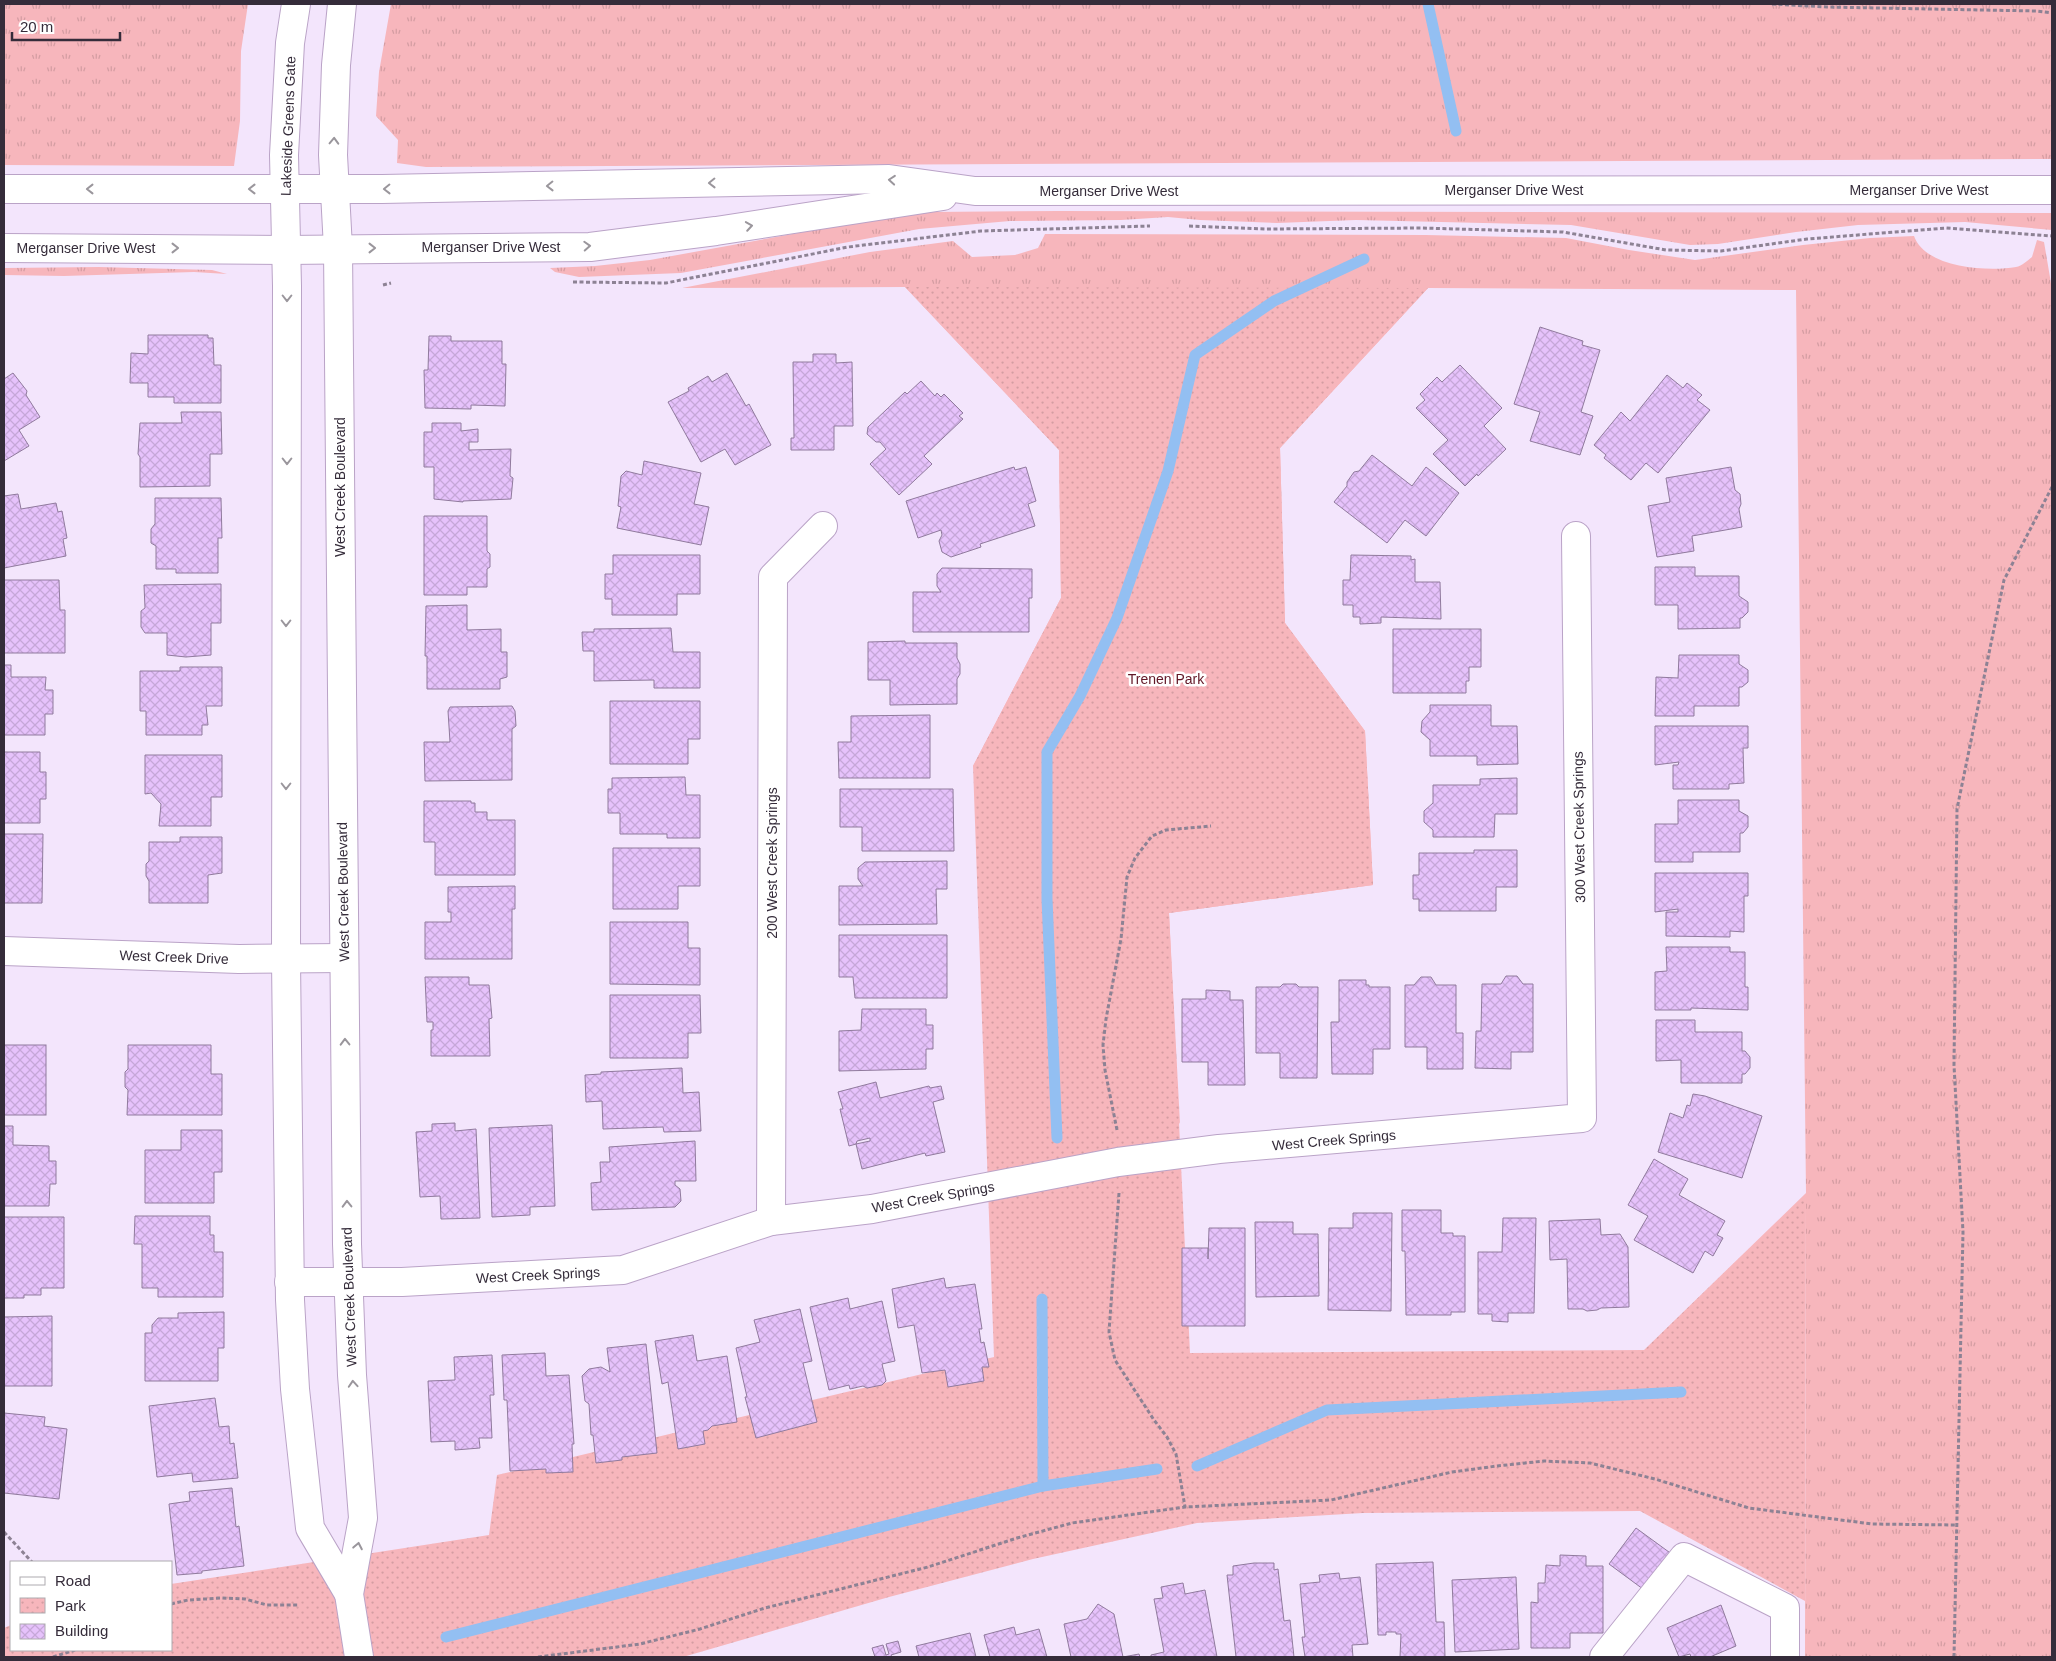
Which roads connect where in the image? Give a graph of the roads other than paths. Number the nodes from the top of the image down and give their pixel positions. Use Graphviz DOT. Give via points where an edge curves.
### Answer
graph roads {
  1 [pos="296,4"];
  2 [pos="342,4"];
  3 [pos="4,190"];
  4 [pos="285,190"];
  5 [pos="336,190"];
  6 [pos="2052,190"];
  7 [pos="975,191"];
  8 [pos="4,248"];
  9 [pos="338,248"];
  10 [pos="286,250"];
  11 [pos="824,526"];
  12 [pos="1576,536"];
  13 [pos="4,951"];
  14 [pos="344,958"];
  15 [pos="286,960"];
  16 [pos="1582,1118"];
  17 [pos="771,1220"];
  18 [pos="289,1282"];
  19 [pos="349,1282"];
  20 [pos="349,1594"];
  21 [pos="360,1657"];
  22 [pos="1604,1657"];
  23 [pos="1785,1657"];
  1 -- 4 [label="street, Lakeside Greens Gate" via="290,43"];
  5 -- 2 [label="street, one-way" via="333,157 335,92"];
  4 -- 3 [label="street, Merganser Drive West, one-way"];
  4 -- 5 [label="street, Merganser Drive West"];
  4 -- 10 [label="street, Lakeside Greens Gate"];
  7 -- 5 [label="street, Merganser Drive West, one-way" via="889,179"];
  5 -- 9 [label="street, West Creek Boulevard"];
  6 -- 7 [label="street, Merganser Drive West"];
  9 -- 7 [label="street, Merganser Drive West, one-way" via="590,247"];
  8 -- 10 [label="street, Merganser Drive West, one-way"];
  9 -- 10 [label="street, Merganser Drive West"];
  9 -- 14 [label="street, West Creek Boulevard"];
  10 -- 15 [label="street, West Creek Boulevard, one-way"];
  11 -- 17 [label="street, 200 West Creek Springs" via="773,577"];
  12 -- 16 [label="street, 300 West Creek Springs"];
  13 -- 15 [label="street, West Creek Drive"];
  14 -- 15 [label="street, West Creek Drive"];
  19 -- 14 [label="street, West Creek Boulevard, one-way"];
  15 -- 18 [label="street, West Creek Boulevard"];
  16 -- 17 [label="street, West Creek Springs" via="1219,1149 1118,1162 872,1209"];
  17 -- 19 [label="street, West Creek Springs" via="623,1270"];
  18 -- 19 [label="street, West Creek Springs"];
  18 -- 20 [label="street, West Creek Boulevard" via="295,1389 310,1528"];
  20 -- 19 [label="street, West Creek Boulevard, one-way" via="363,1518 352,1375"];
  20 -- 21 [label="street, West Creek Boulevard"];
  22 -- 23 [label="street" via="1684,1557 1785,1608"];
}
